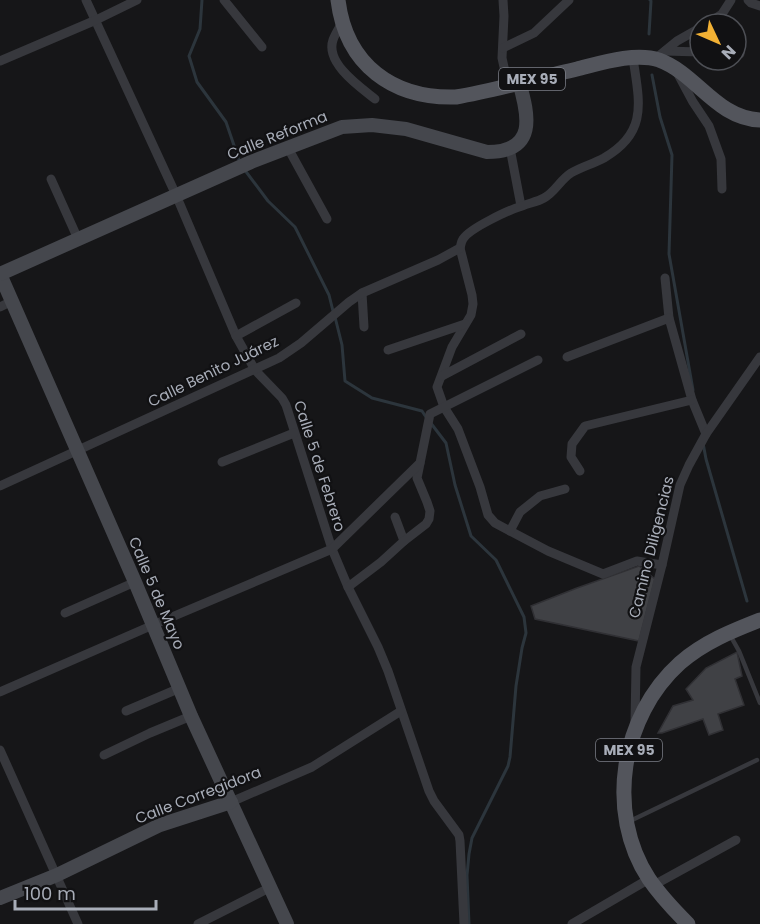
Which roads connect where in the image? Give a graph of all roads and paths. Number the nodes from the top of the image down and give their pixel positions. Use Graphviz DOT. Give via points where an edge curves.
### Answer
graph roads {
  1 [pos="86,0"];
  2 [pos="137,0"];
  3 [pos="224,0"];
  4 [pos="338,0"];
  5 [pos="503,0"];
  6 [pos="569,0"];
  7 [pos="748,0"];
  8 [pos="760,6"];
  9 [pos="96,20"];
  10 [pos="342,23"];
  11 [pos="688,35"];
  12 [pos="262,47"];
  13 [pos="503,48"];
  14 [pos="688,53"];
  15 [pos="660,55"];
  16 [pos="633,58"];
  17 [pos="0,61"];
  18 [pos="676,69"];
  19 [pos="514,84"];
  20 [pos="375,99"];
  21 [pos="760,120"];
  22 [pos="288,148"];
  23 [pos="510,148"];
  24 [pos="51,179"];
  25 [pos="722,189"];
  26 [pos="176,195"];
  27 [pos="521,206"];
  28 [pos="327,219"];
  29 [pos="78,240"];
  30 [pos="460,248"];
  31 [pos="0,274"];
  32 [pos="665,278"];
  33 [pos="362,293"];
  34 [pos="297,303"];
  35 [pos="6,304"];
  36 [pos="669,318"];
  37 [pos="465,324"];
  38 [pos="364,327"];
  39 [pos="521,334"];
  40 [pos="236,336"];
  41 [pos="388,350"];
  42 [pos="567,357"];
  43 [pos="760,357"];
  44 [pos="538,360"];
  45 [pos="255,370"];
  46 [pos="442,376"];
  47 [pos="692,401"];
  48 [pos="444,407"];
  49 [pos="294,433"];
  50 [pos="706,433"];
  51 [pos="78,451"];
  52 [pos="222,462"];
  53 [pos="420,463"];
  54 [pos="580,471"];
  55 [pos="0,486"];
  56 [pos="565,489"];
  57 [pos="395,517"];
  58 [pos="510,531"];
  59 [pos="404,541"];
  60 [pos="332,549"];
  61 [pos="662,565"];
  62 [pos="135,582"];
  63 [pos="348,588"];
  64 [pos="65,613"];
  65 [pos="760,620"];
  66 [pos="153,625"];
  67 [pos="729,633"];
  68 [pos="180,688"];
  69 [pos="0,692"];
  70 [pos="760,703"];
  71 [pos="126,711"];
  72 [pos="401,711"];
  73 [pos="191,716"];
  74 [pos="635,729"];
  75 [pos="0,750"];
  76 [pos="104,754"];
  77 [pos="757,760"];
  78 [pos="231,802"];
  79 [pos="627,823"];
  80 [pos="736,840"];
  81 [pos="57,875"];
  82 [pos="652,882"];
  83 [pos="271,887"];
  84 [pos="0,898"];
  85 [pos="78,924"];
  86 [pos="198,924"];
  87 [pos="287,924"];
  88 [pos="464,924"];
  89 [pos="572,924"];
  90 [pos="688,924"];
  1 -- 9 [label="street, Calle 5 de Febrero"];
  2 -- 9 [label="street"];
  3 -- 12 [label="street"];
  4 -- 10 [label="main road, MEX 95"];
  5 -- 13 [label="street"];
  6 -- 13 [label="street" via="534,33"];
  7 -- 8 [label="street"];
  9 -- 17 [label="street"];
  9 -- 26 [label="street, Calle 5 de Febrero"];
  10 -- 19 [label="main road, MEX 95" via="365,64 402,89 425,96 456,98"];
  10 -- 20 [label="street" via="332,42 333,57 351,80"];
  11 -- 15 [label="street"];
  13 -- 19 [label="street" via="502,58"];
  14 -- 15 [label="street"];
  15 -- 16 [label="main road, MEX 95"];
  15 -- 18 [label="main road, MEX 95"];
  16 -- 19 [label="main road, MEX 95"];
  16 -- 27 [label="street, Calle Benito Juárez" via="638,97 633,131 621,145 571,173 543,199"];
  18 -- 21 [label="main road, MEX 95" via="723,108"];
  18 -- 25 [label="street" via="709,126 721,159"];
  19 -- 23 [label="street" via="527,117 522,139"];
  22 -- 23 [label="street, Calle Reforma" via="342,127 372,125 406,129 488,152"];
  22 -- 26 [label="street, Calle Reforma"];
  22 -- 28 [label="street"];
  23 -- 27 [label="street"];
  24 -- 29 [label="street"];
  26 -- 29 [label="street, Calle Reforma"];
  26 -- 40 [label="street, Calle 5 de Febrero"];
  27 -- 30 [label="street, Calle Benito Juárez" via="480,226 463,238"];
  29 -- 31 [label="street, Calle Reforma"];
  30 -- 33 [label="street, Calle Benito Juárez"];
  30 -- 37 [label="street" via="473,304"];
  31 -- 35 [label="street, Calle 5 de Mayo"];
  32 -- 36 [label="street"];
  33 -- 38 [label="street"];
  33 -- 45 [label="street, Calle Benito Juárez" via="301,343"];
  34 -- 40 [label="street"];
  35 -- 51 [label="street, Calle 5 de Mayo"];
  36 -- 42 [label="street"];
  36 -- 47 [label="street"];
  37 -- 41 [label="street"];
  37 -- 46 [label="street"];
  39 -- 46 [label="street"];
  40 -- 45 [label="street, Calle 5 de Febrero"];
  43 -- 50 [label="street, Camino Diligencias"];
  44 -- 48 [label="street"];
  45 -- 49 [label="street, Calle 5 de Febrero" via="282,398"];
  45 -- 51 [label="street, Calle Benito Juárez"];
  46 -- 48 [label="street" via="437,387"];
  47 -- 50 [label="street"];
  47 -- 54 [label="street" via="585,426 572,444 571,457"];
  48 -- 53 [label="street" via="430,414"];
  48 -- 58 [label="street" via="458,429 489,515"];
  49 -- 52 [label="street"];
  49 -- 60 [label="street, Calle 5 de Febrero"];
  50 -- 61 [label="street, Camino Diligencias" via="680,485"];
  51 -- 55 [label="street, Calle Benito Juárez"];
  51 -- 62 [label="street, Calle 5 de Mayo"];
  53 -- 59 [label="street" via="417,478 427,501 429,519"];
  53 -- 60 [label="street"];
  56 -- 58 [label="street" via="540,496 520,512"];
  57 -- 59 [label="street"];
  58 -- 61 [label="street" via="603,574 638,561"];
  59 -- 63 [label="street"];
  60 -- 63 [label="street, Calle 5 de Febrero"];
  60 -- 66 [label="street"];
  61 -- 74 [label="street, Camino Diligencias" via="636,667"];
  62 -- 64 [label="street"];
  62 -- 66 [label="street, Calle 5 de Mayo"];
  63 -- 72 [label="street, Calle 5 de Febrero" via="378,647"];
  65 -- 67 [label="main road, MEX 95"];
  66 -- 68 [label="street, Calle 5 de Mayo"];
  66 -- 69 [label="street"];
  67 -- 70 [label="lane"];
  67 -- 74 [label="main road, MEX 95" via="703,646 673,670 655,692"];
  68 -- 71 [label="street"];
  68 -- 73 [label="street, Calle 5 de Mayo"];
  72 -- 78 [label="street, Calle Corregidora" via="312,767"];
  72 -- 88 [label="street, Calle 5 de Febrero" via="434,801 459,835"];
  73 -- 76 [label="street"];
  73 -- 78 [label="street, Calle 5 de Mayo"];
  74 -- 79 [label="main road, MEX 95" via="625,775"];
  75 -- 81 [label="street"];
  77 -- 79 [label="lane"];
  78 -- 81 [label="street, Calle Corregidora" via="160,825"];
  78 -- 83 [label="street, Calle 5 de Mayo"];
  79 -- 82 [label="main road, MEX 95" via="637,855"];
  80 -- 82 [label="street"];
  81 -- 84 [label="street, Calle Corregidora"];
  81 -- 85 [label="street"];
  82 -- 89 [label="street"];
  82 -- 90 [label="main road, MEX 95"];
  83 -- 86 [label="street"];
  83 -- 87 [label="street, Calle 5 de Mayo"];
}
